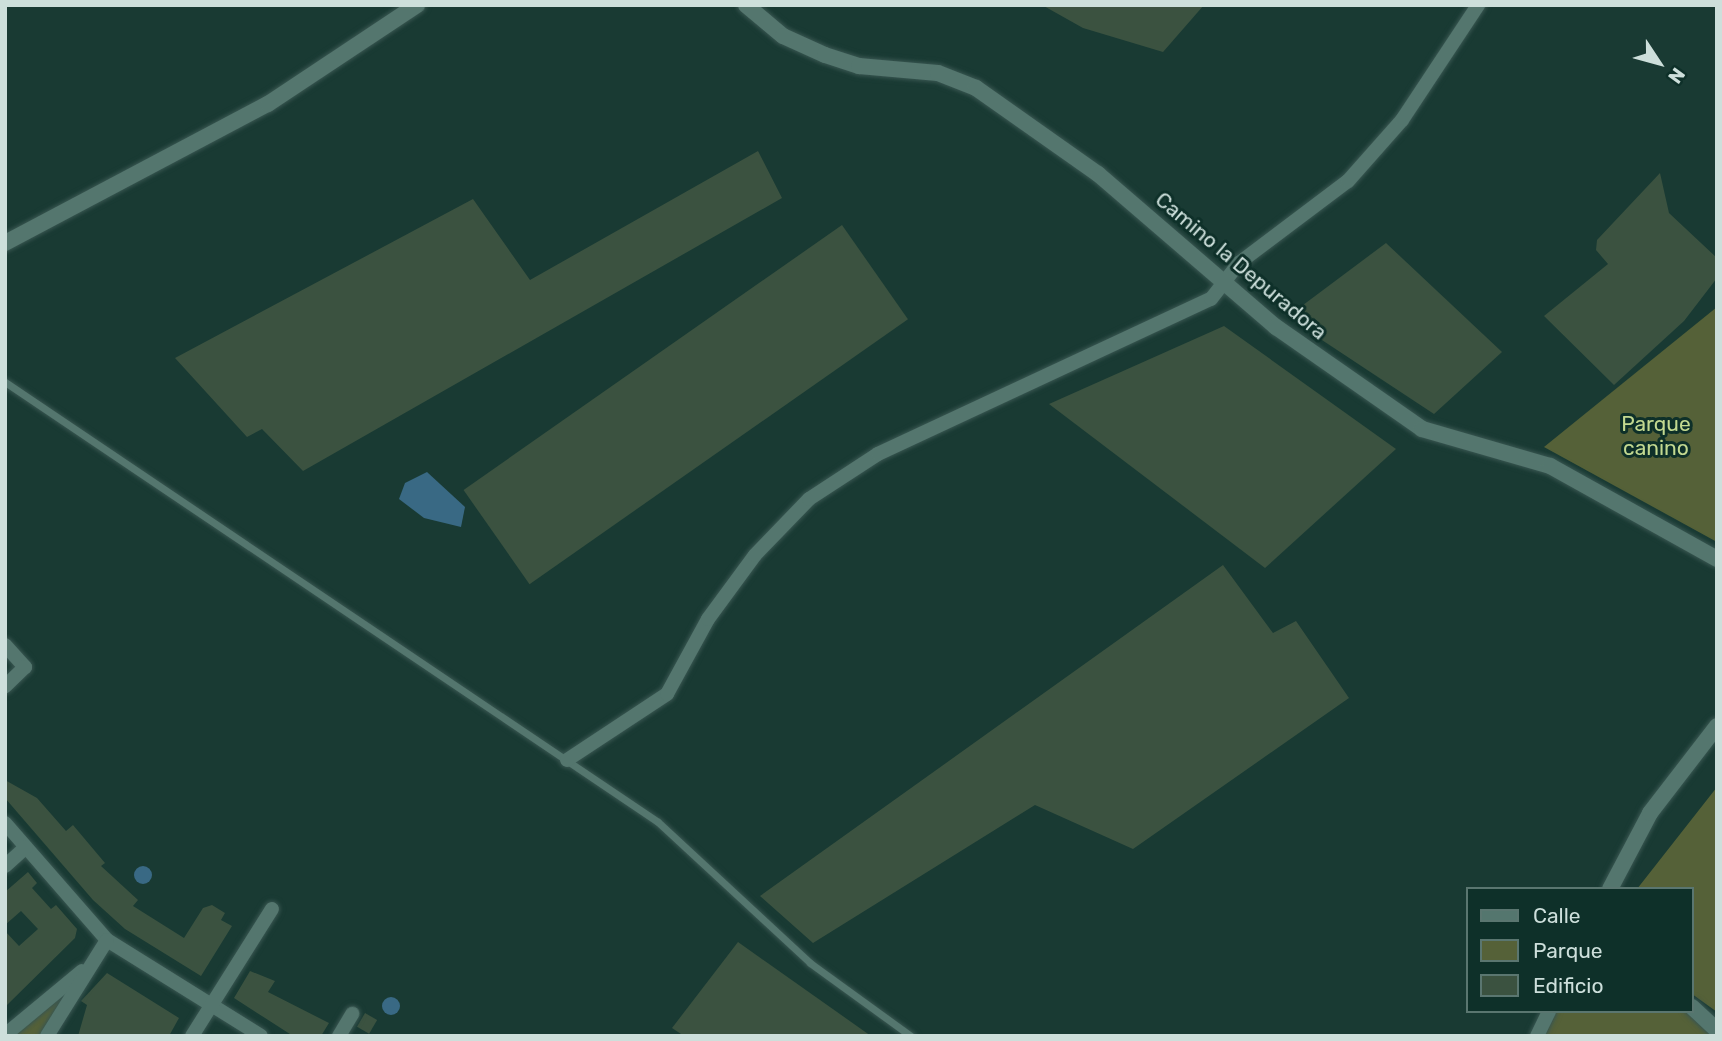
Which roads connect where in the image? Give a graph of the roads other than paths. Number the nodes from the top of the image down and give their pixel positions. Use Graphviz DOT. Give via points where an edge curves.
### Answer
graph roads {
  1 [pos="417,5"];
  2 [pos="746,5"];
  3 [pos="1478,5"];
  4 [pos="5,243"];
  5 [pos="1224,281"];
  6 [pos="5,382"];
  7 [pos="1717,559"];
  8 [pos="5,645"];
  9 [pos="5,685"];
  10 [pos="1717,726"];
  11 [pos="567,760"];
  12 [pos="5,823"];
  13 [pos="26,847"];
  14 [pos="5,866"];
  15 [pos="1611,887"];
  16 [pos="272,909"];
  17 [pos="107,940"];
  18 [pos="91,964"];
  19 [pos="212,1005"];
  20 [pos="1694,1009"];
  21 [pos="1548,1013"];
  22 [pos="352,1014"];
  23 [pos="1717,1030"];
  24 [pos="5,1035"];
  25 [pos="47,1036"];
  26 [pos="192,1036"];
  27 [pos="261,1036"];
  28 [pos="339,1036"];
  29 [pos="911,1036"];
  30 [pos="1537,1036"];
  1 -- 4 [label="street" via="268,104"];
  2 -- 5 [label="street, Camino la Depuradora" via="783,36 825,55 859,66 938,73 976,88 1098,174"];
  3 -- 5 [label="street" via="1402,120 1348,181 1238,263"];
  5 -- 7 [label="street, Camino la Depuradora" via="1276,327 1422,429 1550,466"];
  5 -- 11 [label="street" via="1211,299 878,454 809,499 739,576 667,694"];
  6 -- 11 [label="lane"];
  8 -- 9 [label="street" via="25,667"];
  10 -- 15 [label="street" via="1650,814"];
  11 -- 29 [label="lane" via="658,822 810,963"];
  12 -- 13 [label="street"];
  13 -- 14 [label="street"];
  13 -- 17 [label="street"];
  16 -- 19 [label="street"];
  17 -- 18 [label="street"];
  17 -- 19 [label="street"];
  18 -- 24 [label="street"];
  18 -- 25 [label="street"];
  19 -- 26 [label="street"];
  19 -- 27 [label="street"];
  20 -- 23 [label="street"];
  21 -- 30 [label="street"];
  22 -- 28 [label="street"];
}
